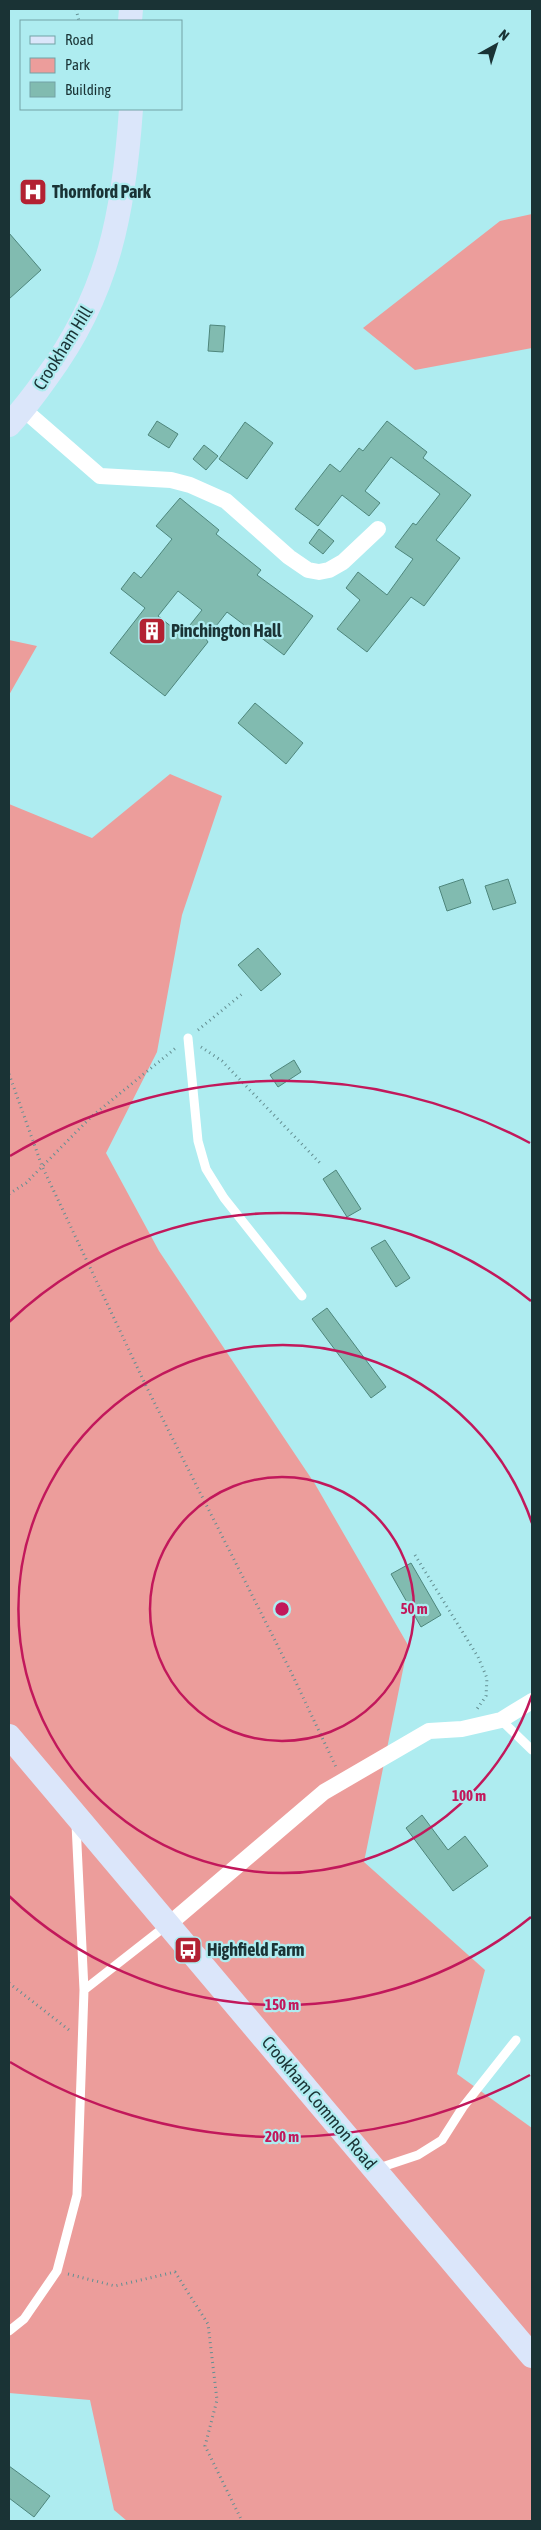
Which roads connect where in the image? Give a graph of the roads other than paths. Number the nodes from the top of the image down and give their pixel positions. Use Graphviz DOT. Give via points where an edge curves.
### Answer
graph roads {
  1 [pos="131,110"];
  2 [pos="16,417"];
  3 [pos="378,529"];
  4 [pos="188,1038"];
  5 [pos="302,1296"];
  6 [pos="532,1701"];
  7 [pos="501,1720"];
  8 [pos="9,1736"];
  9 [pos="532,1750"];
  10 [pos="76,1815"];
  11 [pos="168,1925"];
  12 [pos="84,1990"];
  13 [pos="516,2040"];
  14 [pos="375,2169"];
  15 [pos="9,2331"];
  16 [pos="532,2356"];
  1 -- 2 [label="street, Crookham Hill" via="119,214 107,263 90,308 75,335"];
  2 -- 3 [label="street, Crookham Hill" via="100,476 171,480 226,501 308,570 329,570 343,562"];
  4 -- 5 [label="lane" via="198,1141 206,1169 224,1198"];
  6 -- 7 [label="street"];
  7 -- 9 [label="lane"];
  7 -- 11 [label="street" via="430,1732 324,1792"];
  8 -- 10 [label="street, Crookham Common Road"];
  10 -- 11 [label="street, Crookham Common Road"];
  10 -- 12 [label="lane"];
  11 -- 12 [label="lane"];
  11 -- 14 [label="street, Crookham Common Road"];
  12 -- 15 [label="lane" via="77,2195 57,2271 24,2319"];
  13 -- 14 [label="lane" via="442,2140 418,2156"];
  14 -- 16 [label="street, Crookham Common Road"];
}
